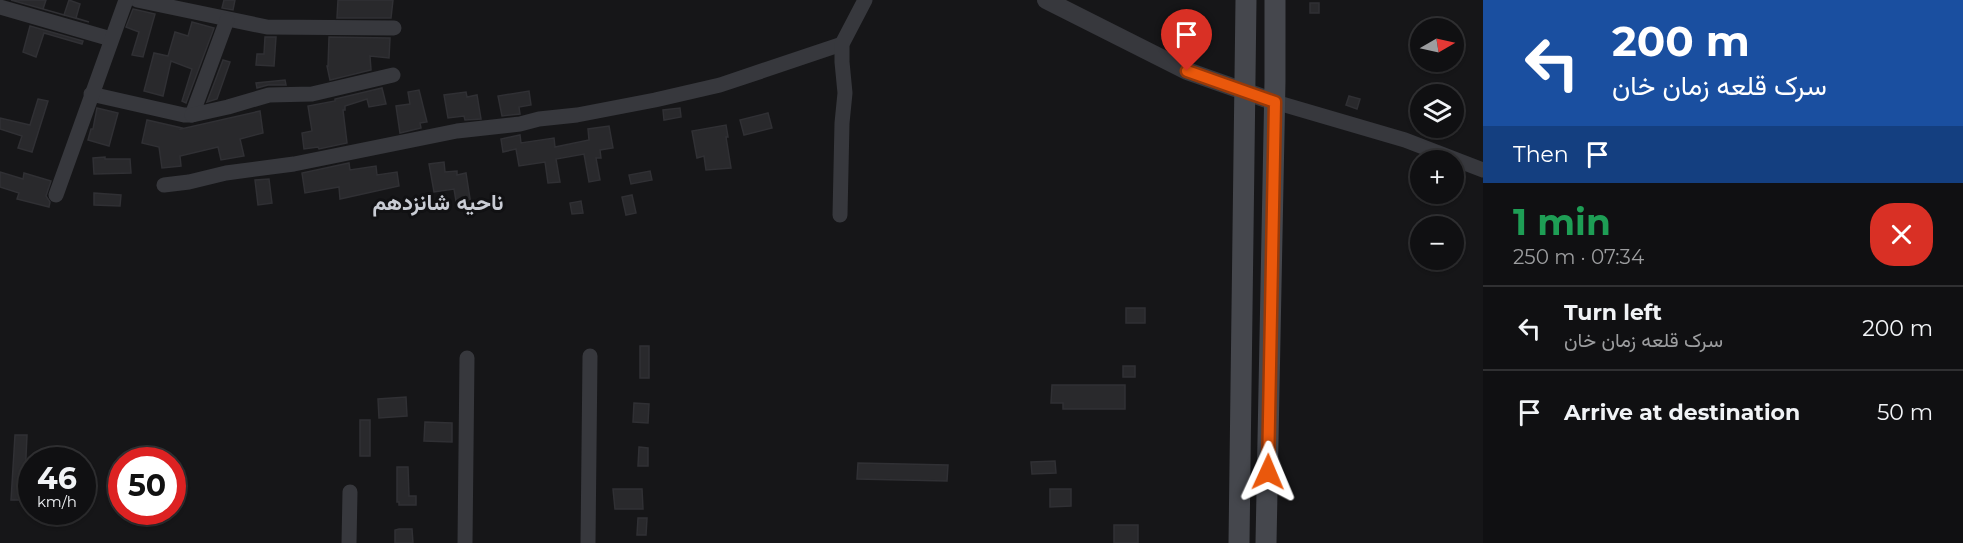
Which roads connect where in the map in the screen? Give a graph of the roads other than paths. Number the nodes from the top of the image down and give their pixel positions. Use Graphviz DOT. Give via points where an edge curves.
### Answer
graph roads {
  1 [pos="126,0"];
  2 [pos="137,0"];
  3 [pos="865,0"];
  4 [pos="1046,0"];
  5 [pos="1246,0"];
  6 [pos="1275,0"];
  7 [pos="0,7"];
  8 [pos="227,20"];
  9 [pos="394,28"];
  10 [pos="111,39"];
  11 [pos="842,44"];
  12 [pos="393,75"];
  13 [pos="1245,92"];
  14 [pos="91,94"];
  15 [pos="1275,102"];
  16 [pos="192,115"];
  17 [pos="1483,170"];
  18 [pos="164,185"];
  19 [pos="56,195"];
  20 [pos="840,215"];
  21 [pos="590,356"];
  22 [pos="467,358"];
  23 [pos="350,492"];
  24 [pos="349,543"];
  25 [pos="465,543"];
  26 [pos="588,543"];
  27 [pos="1239,543"];
  28 [pos="1266,543"];
  1 -- 10 [label="street"];
  2 -- 8 [label="street"];
  3 -- 11 [label="street"];
  4 -- 13 [label="street" via="1187,71"];
  5 -- 13 [label="main road"];
  6 -- 15 [label="main road"];
  7 -- 10 [label="street"];
  8 -- 9 [label="street" via="267,27"];
  8 -- 16 [label="street"];
  10 -- 14 [label="street"];
  11 -- 18 [label="street" via="720,84 655,100"];
  11 -- 20 [label="street" via="845,93"];
  12 -- 16 [label="street" via="312,94 269,95"];
  13 -- 15 [label="street"];
  13 -- 27 [label="main road"];
  14 -- 16 [label="street"];
  14 -- 19 [label="street"];
  15 -- 17 [label="street" via="1405,140"];
  15 -- 28 [label="main road"];
  21 -- 26 [label="street"];
  22 -- 25 [label="street"];
  23 -- 24 [label="street"];
}
